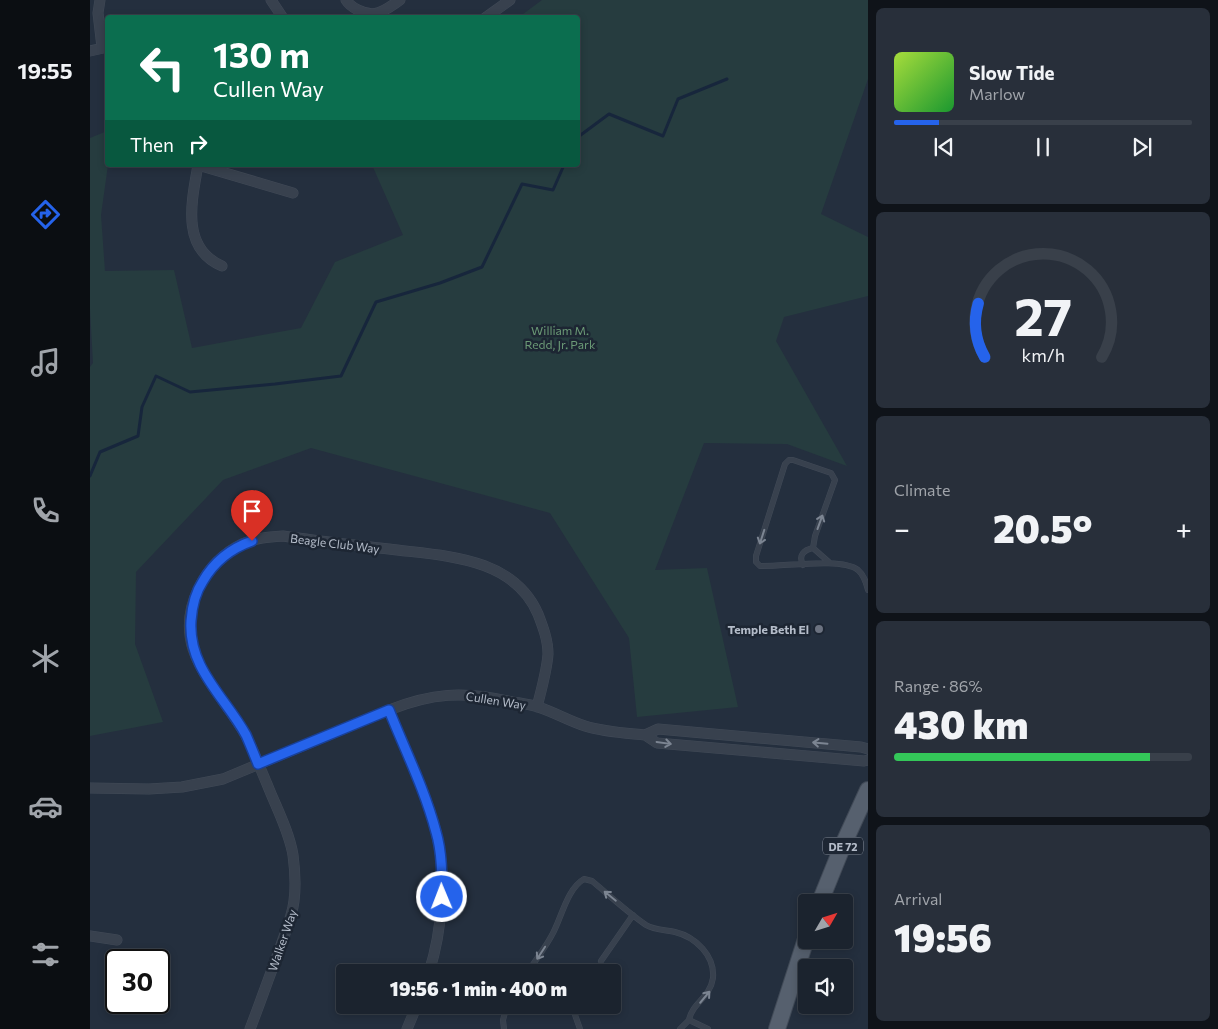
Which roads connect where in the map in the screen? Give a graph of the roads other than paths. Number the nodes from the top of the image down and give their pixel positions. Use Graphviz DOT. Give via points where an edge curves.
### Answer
graph roads {
  1 [pos="100,0"];
  2 [pos="271,0"];
  3 [pos="346,0"];
  4 [pos="400,0"];
  5 [pos="510,0"];
  6 [pos="281,15"];
  7 [pos="489,15"];
  8 [pos="105,47"];
  9 [pos="90,50"];
  10 [pos="198,167"];
  11 [pos="205,167"];
  12 [pos="293,193"];
  13 [pos="222,266"];
  14 [pos="813,548"];
  15 [pos="830,563"];
  16 [pos="803,565"];
  17 [pos="868,590"];
  18 [pos="538,707"];
  19 [pos="389,710"];
  20 [pos="645,735"];
  21 [pos="868,749"];
  22 [pos="868,760"];
  23 [pos="258,764"];
  24 [pos="90,788"];
  25 [pos="868,790"];
  26 [pos="823,894"];
  27 [pos="633,915"];
  28 [pos="90,936"];
  29 [pos="117,940"];
  30 [pos="803,949"];
  31 [pos="601,961"];
  32 [pos="431,964"];
  33 [pos="533,964"];
  34 [pos="413,1014"];
  35 [pos="505,1014"];
  36 [pos="575,1014"];
  37 [pos="689,1020"];
  38 [pos="250,1029"];
  39 [pos="407,1029"];
  40 [pos="504,1029"];
  41 [pos="580,1029"];
  42 [pos="680,1029"];
  43 [pos="707,1029"];
  44 [pos="777,1029"];
  1 -- 8 [label="street" via="98,13"];
  2 -- 6 [label="street"];
  3 -- 4 [label="street" via="350,6 375,15"];
  5 -- 7 [label="street"];
  8 -- 9 [label="street"];
  10 -- 13 [label="street" via="192,208 194,234 208,259"];
  11 -- 12 [label="street"];
  14 -- 15 [label="lane"];
  14 -- 16 [label="lane" via="805,550 802,555"];
  14 -- 16 [label="lane, one-way" via="814,536 835,480 831,473 788,460 756,562 760,566"];
  15 -- 16 [label="lane"];
  15 -- 17 [label="lane" via="858,570"];
  18 -- 19 [label="street, Cullen Way" via="463,694 414,700"];
  18 -- 20 [label="street, Cullen Way" via="606,731"];
  18 -- 23 [label="street, Beagle Club Way" via="548,655 544,629 534,606 505,575 486,565 456,557 283,536 262,537 242,544 210,570 192,606 190,630 202,671 246,735"];
  19 -- 23 [label="street, Cullen Way"];
  19 -- 32 [label="street" via="437,833 442,908"];
  21 -- 20 [label="street, Cullen Way, one-way" via="658,729"];
  20 -- 22 [label="street, Cullen Way, one-way" via="657,743"];
  23 -- 24 [label="street, Cullen Way" via="223,779 182,787"];
  23 -- 38 [label="street, Walker Way" via="282,822 296,880 289,921"];
  25 -- 26 [label="main road, DE 72"];
  27 -- 31 [label="lane"];
  27 -- 33 [label="lane, one-way" via="592,881 584,879 572,892 554,933"];
  37 -- 27 [label="lane, one-way" via="690,1014 710,990 714,969 709,956 685,935 647,926"];
  28 -- 29 [label="street"];
  30 -- 44 [label="main road"];
  34 -- 39 [label="street"];
  35 -- 40 [label="lane"];
  36 -- 41 [label="lane"];
  37 -- 42 [label="lane"];
  37 -- 43 [label="lane"];
}
